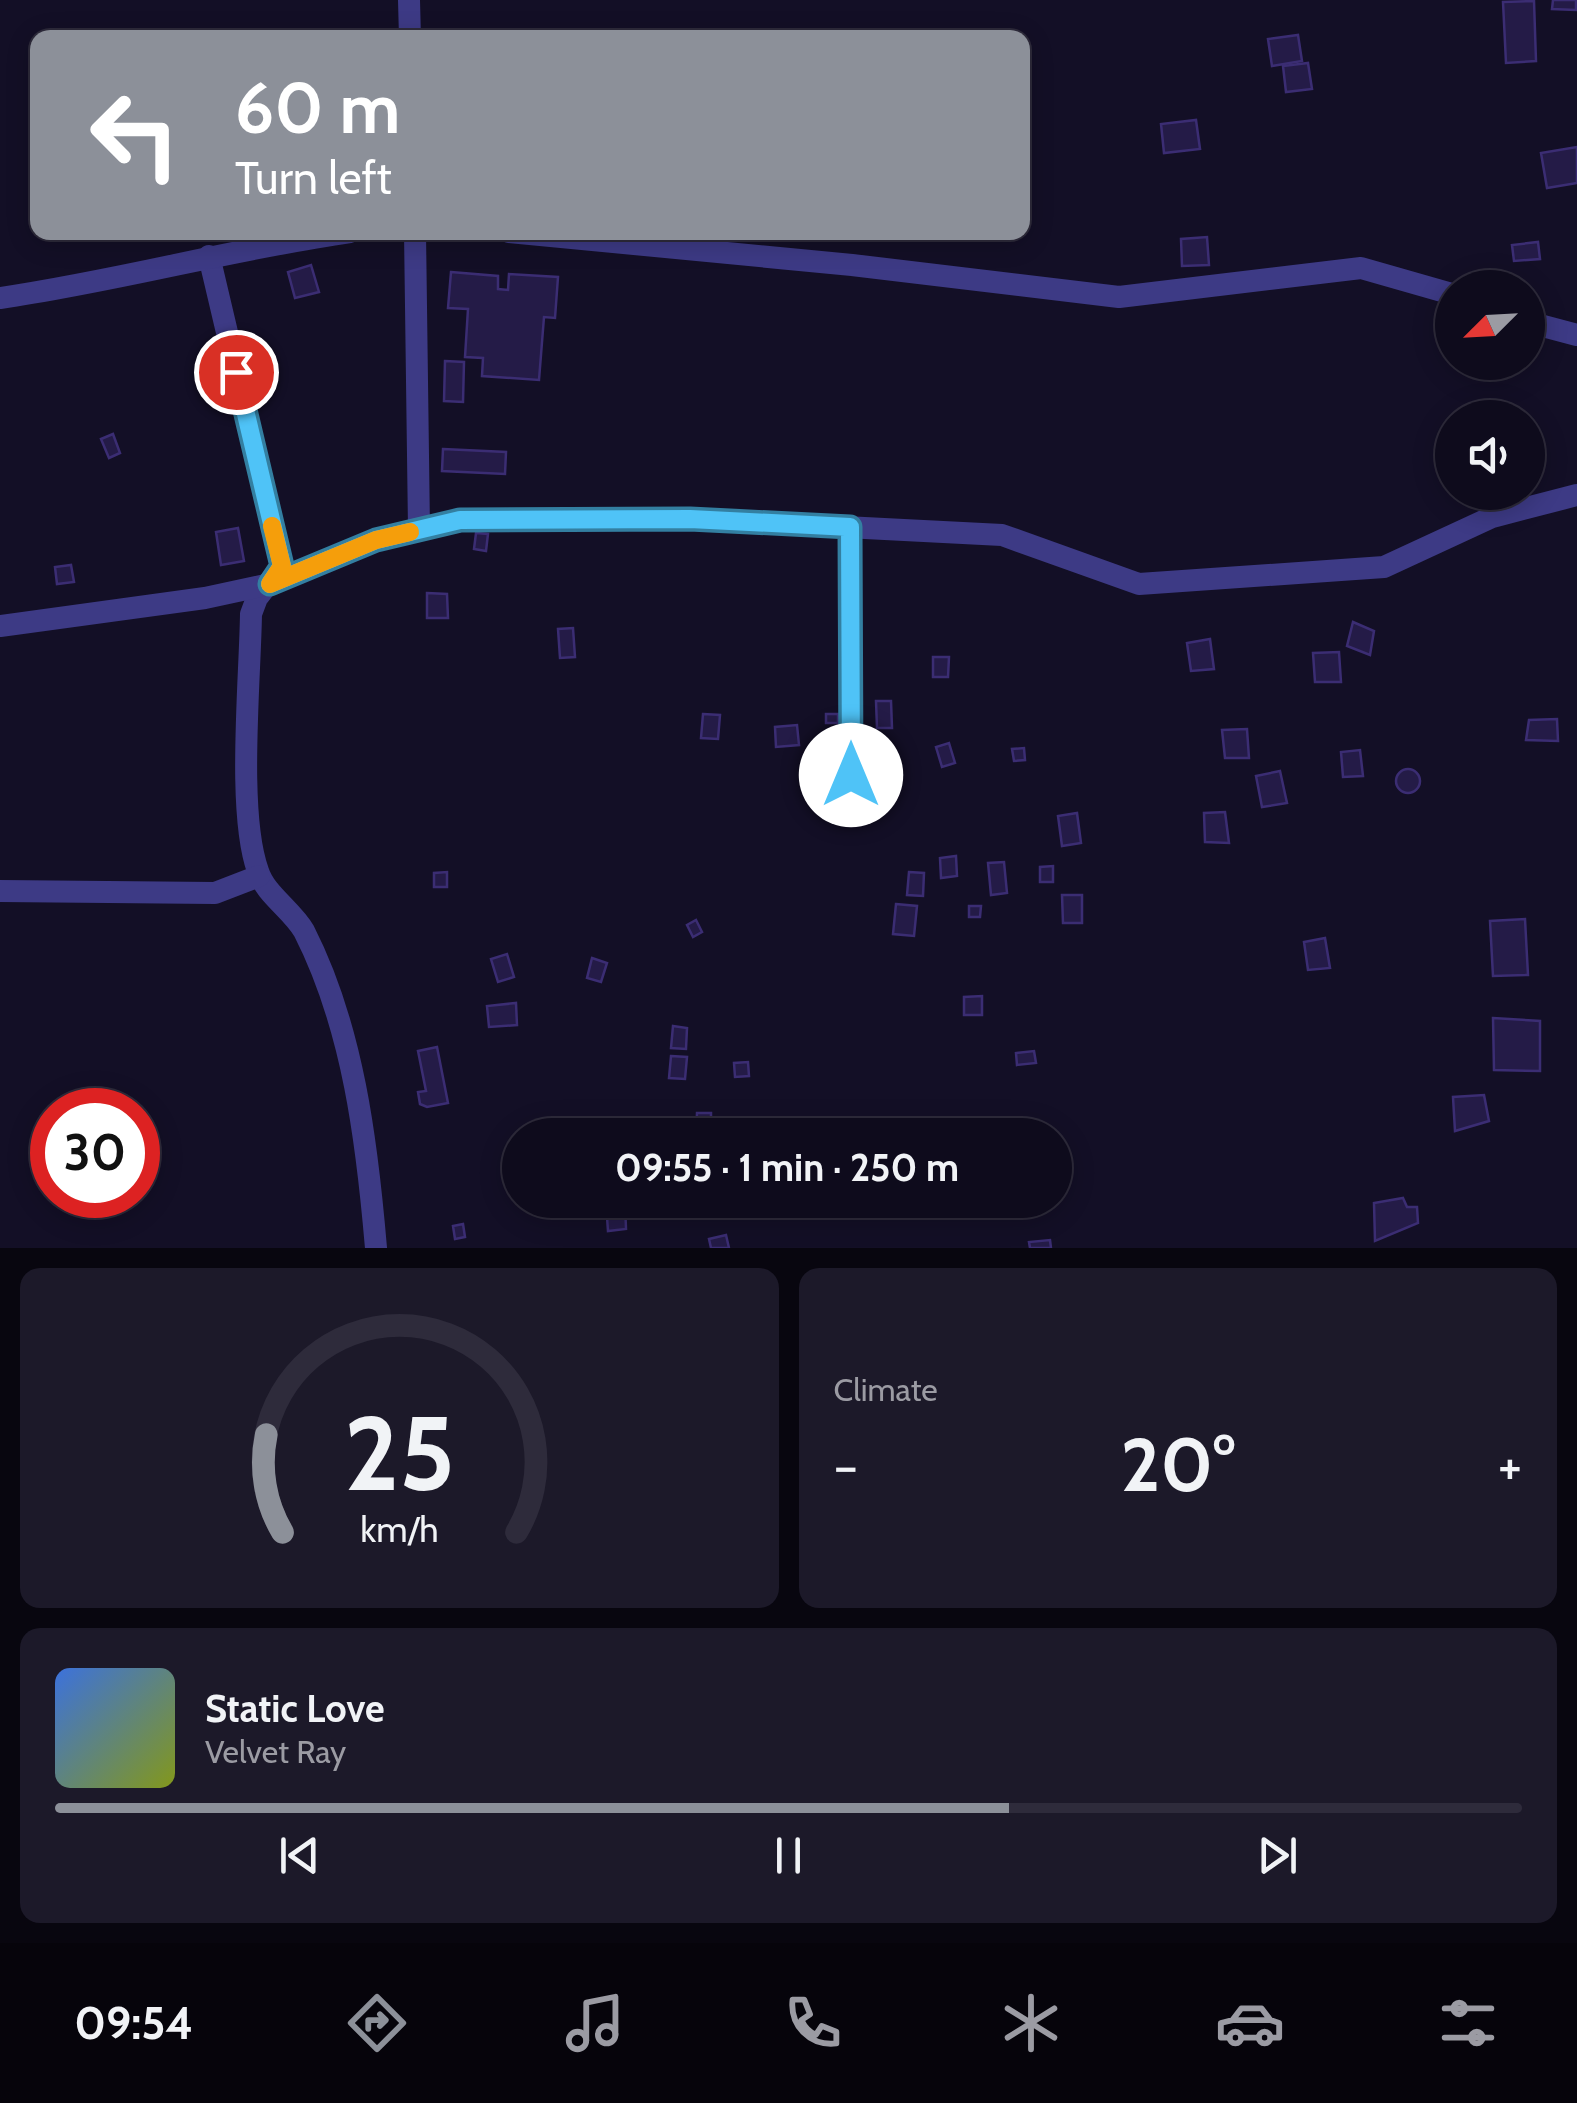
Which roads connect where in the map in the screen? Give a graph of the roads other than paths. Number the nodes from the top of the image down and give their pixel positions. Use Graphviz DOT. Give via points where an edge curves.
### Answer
graph roads {
  1 [pos="408,0"];
  2 [pos="410,30"];
  3 [pos="303,240"];
  4 [pos="416,240"];
  5 [pos="592,240"];
  6 [pos="208,256"];
  7 [pos="1435,289"];
  8 [pos="0,298"];
  9 [pos="1545,327"];
  10 [pos="1577,335"];
  11 [pos="1577,495"];
  12 [pos="850,527"];
  13 [pos="420,530"];
  14 [pos="270,584"];
  15 [pos="0,626"];
  16 [pos="851,775"];
  17 [pos="258,876"];
  18 [pos="0,891"];
  19 [pos="376,1248"];
  1 -- 2 [label="street"];
  3 -- 6 [label="street"];
  4 -- 13 [label="street"];
  5 -- 7 [label="street" via="1119,297 1360,268"];
  6 -- 8 [label="street"];
  6 -- 14 [label="street" via="282,566"];
  9 -- 10 [label="street"];
  11 -- 12 [label="street" via="1492,518 1384,567 1140,584 1002,535"];
  12 -- 13 [label="street" via="460,520"];
  12 -- 16 [label="street"];
  13 -- 14 [label="street" via="376,540"];
  14 -- 15 [label="street"];
  14 -- 17 [label="street" via="251,614 249,835"];
  17 -- 18 [label="street" via="215,894"];
  17 -- 19 [label="street" via="303,929 332,1006 366,1134"];
}
